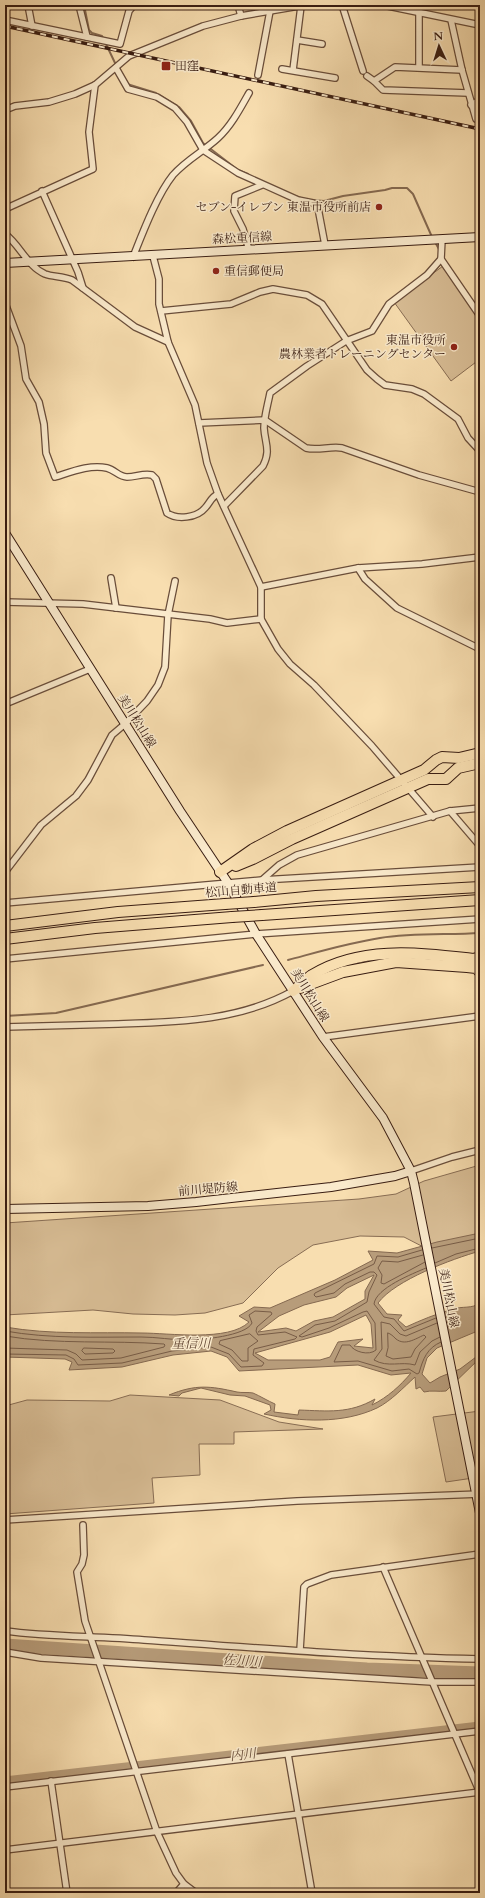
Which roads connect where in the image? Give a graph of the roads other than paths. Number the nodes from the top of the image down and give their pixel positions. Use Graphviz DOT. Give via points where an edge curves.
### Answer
graph roads {
  1 [pos="28,5"];
  2 [pos="79,5"];
  3 [pos="134,5"];
  4 [pos="238,5"];
  5 [pos="303,5"];
  6 [pos="342,5"];
  7 [pos="384,5"];
  8 [pos="278,7"];
  9 [pos="270,11"];
  10 [pos="418,13"];
  11 [pos="241,16"];
  12 [pos="5,20"];
  13 [pos="451,20"];
  14 [pos="480,25"];
  15 [pos="32,26"];
  16 [pos="87,37"];
  17 [pos="297,40"];
  18 [pos="322,44"];
  19 [pos="419,67"];
  20 [pos="116,68"];
  21 [pos="282,69"];
  22 [pos="293,70"];
  23 [pos="363,70"];
  24 [pos="462,70"];
  25 [pos="258,76"];
  26 [pos="367,76"];
  27 [pos="335,78"];
  28 [pos="374,81"];
  29 [pos="95,85"];
  30 [pos="249,93"];
  31 [pos="468,93"];
  32 [pos="480,100"];
  33 [pos="472,104"];
  34 [pos="5,110"];
  35 [pos="476,119"];
  36 [pos="203,150"];
  37 [pos="262,185"];
  38 [pos="42,191"];
  39 [pos="5,209"];
  40 [pos="5,234"];
  41 [pos="480,237"];
  42 [pos="442,239"];
  43 [pos="324,246"];
  44 [pos="249,250"];
  45 [pos="152,256"];
  46 [pos="133,257"];
  47 [pos="441,259"];
  48 [pos="72,260"];
  49 [pos="30,262"];
  50 [pos="5,263"];
  51 [pos="83,289"];
  52 [pos="5,303"];
  53 [pos="161,311"];
  54 [pos="480,316"];
  55 [pos="346,341"];
  56 [pos="168,342"];
  57 [pos="266,420"];
  58 [pos="199,423"];
  59 [pos="480,451"];
  60 [pos="480,492"];
  61 [pos="218,494"];
  62 [pos="224,506"];
  63 [pos="5,533"];
  64 [pos="480,557"];
  65 [pos="358,568"];
  66 [pos="111,578"];
  67 [pos="176,581"];
  68 [pos="261,587"];
  69 [pos="5,602"];
  70 [pos="50,604"];
  71 [pos="116,608"];
  72 [pos="168,615"];
  73 [pos="261,619"];
  74 [pos="480,648"];
  75 [pos="90,669"];
  76 [pos="5,704"];
  77 [pos="125,724"];
  78 [pos="480,753"];
  79 [pos="480,763"];
  80 [pos="404,784"];
  81 [pos="480,808"];
  82 [pos="450,811"];
  83 [pos="433,817"];
  84 [pos="480,846"];
  85 [pos="480,867"];
  86 [pos="5,872"];
  87 [pos="220,872"];
  88 [pos="262,880"];
  89 [pos="480,881"];
  90 [pos="228,882"];
  91 [pos="480,887"];
  92 [pos="450,889"];
  93 [pos="480,900"];
  94 [pos="5,903"];
  95 [pos="420,903"];
  96 [pos="480,904"];
  97 [pos="480,919"];
  98 [pos="5,926"];
  99 [pos="256,934"];
  100 [pos="5,939"];
  101 [pos="480,957"];
  102 [pos="5,959"];
  103 [pos="480,972"];
  104 [pos="293,991"];
  105 [pos="480,1016"];
  106 [pos="5,1027"];
  107 [pos="322,1037"];
  108 [pos="480,1150"];
  109 [pos="411,1171"];
  110 [pos="5,1209"];
  111 [pos="477,1492"];
  112 [pos="480,1513"];
  113 [pos="5,1520"];
  114 [pos="83,1525"];
  115 [pos="480,1554"];
  116 [pos="383,1567"];
  117 [pos="5,1631"];
  118 [pos="92,1638"];
  119 [pos="300,1650"];
  120 [pos="5,1652"];
  121 [pos="423,1659"];
  122 [pos="480,1659"];
  123 [pos="97,1660"];
  124 [pos="432,1680"];
  125 [pos="480,1682"];
  126 [pos="480,1731"];
  127 [pos="455,1734"];
  128 [pos="288,1754"];
  129 [pos="138,1771"];
  130 [pos="51,1781"];
  131 [pos="5,1787"];
  132 [pos="480,1792"];
  133 [pos="298,1815"];
  134 [pos="157,1832"];
  135 [pos="59,1843"];
  136 [pos="5,1850"];
  137 [pos="184,1884"];
  138 [pos="67,1893"];
  139 [pos="176,1893"];
  140 [pos="196,1893"];
  141 [pos="312,1893"];
  1 -- 15 [label="street"];
  2 -- 16 [label="street"];
  3 -- 16 [label="street" via="129,11 120,44"];
  4 -- 11 [label="street"];
  5 -- 8 [label="street"];
  5 -- 17 [label="street"];
  6 -- 23 [label="street"];
  7 -- 10 [label="street"];
  8 -- 9 [label="street"];
  9 -- 11 [label="street"];
  9 -- 25 [label="street"];
  10 -- 13 [label="street"];
  10 -- 19 [label="street"];
  11 -- 20 [label="street" via="166,40 129,56"];
  12 -- 15 [label="street"];
  13 -- 14 [label="street"];
  13 -- 24 [label="street"];
  15 -- 16 [label="street"];
  17 -- 18 [label="street"];
  17 -- 22 [label="street"];
  19 -- 24 [label="street"];
  19 -- 28 [label="street" via="394,67"];
  20 -- 29 [label="street"];
  20 -- 36 [label="street" via="128,88 157,97 175,108 187,122"];
  21 -- 22 [label="street"];
  22 -- 27 [label="street"];
  24 -- 31 [label="street"];
  26 -- 28 [label="street"];
  28 -- 31 [label="street" via="383,90"];
  29 -- 34 [label="street" via="49,102 15,106"];
  29 -- 38 [label="street" via="89,132 93,169"];
  30 -- 36 [label="street" via="219,138"];
  31 -- 33 [label="street"];
  32 -- 33 [label="street"];
  33 -- 35 [label="street"];
  36 -- 37 [label="street"];
  36 -- 46 [label="street" via="172,176 150,216"];
  37 -- 43 [label="street" via="298,200 313,203 318,208"];
  37 -- 44 [label="street" via="235,196 234,211"];
  38 -- 39 [label="street"];
  38 -- 48 [label="street"];
  40 -- 49 [label="street"];
  41 -- 42 [label="main road, 森松重信線"];
  42 -- 43 [label="main road, 森松重信線"];
  42 -- 47 [label="street"];
  43 -- 44 [label="main road, 森松重信線"];
  44 -- 45 [label="main road, 森松重信線"];
  45 -- 46 [label="main road, 森松重信線"];
  45 -- 53 [label="street" via="159,279"];
  46 -- 48 [label="main road, 森松重信線"];
  47 -- 54 [label="street"];
  47 -- 55 [label="street" via="426,275 389,304 372,331"];
  48 -- 49 [label="main road, 森松重信線"];
  48 -- 51 [label="street"];
  49 -- 50 [label="main road, 森松重信線"];
  49 -- 51 [label="street" via="45,274 65,277"];
  51 -- 56 [label="street" via="135,327"];
  52 -- 61 [label="street" via="21,346 26,379 39,402 46,453 55,477 92,467 112,470 126,477 152,475 156,479 167,513 177,518 202,511"];
  53 -- 55 [label="street" via="231,304 260,292 282,289 307,295 322,304"];
  53 -- 56 [label="street"];
  55 -- 57 [label="street" via="270,393"];
  55 -- 59 [label="street" via="367,370 385,385 417,390 458,419 468,438"];
  56 -- 58 [label="street" via="195,405"];
  57 -- 58 [label="street"];
  57 -- 60 [label="street" via="306,448 342,448 419,475"];
  57 -- 62 [label="street" via="264,428 268,449 263,466"];
  58 -- 61 [label="street" via="207,463"];
  61 -- 62 [label="street"];
  62 -- 68 [label="street"];
  63 -- 70 [label="main road, 美川松山線"];
  64 -- 65 [label="street"];
  65 -- 68 [label="street"];
  65 -- 74 [label="street" via="365,579 397,608"];
  66 -- 71 [label="street"];
  67 -- 72 [label="street"];
  68 -- 73 [label="street"];
  69 -- 70 [label="street"];
  70 -- 71 [label="street"];
  70 -- 75 [label="main road, 美川松山線"];
  71 -- 72 [label="street"];
  72 -- 73 [label="street" via="227,623"];
  72 -- 77 [label="street" via="162,676 147,701"];
  73 -- 80 [label="street" via="290,664 314,685 372,746"];
  75 -- 76 [label="street"];
  75 -- 77 [label="main road, 美川松山線"];
  77 -- 86 [label="street" via="112,735 88,780 76,796 41,825"];
  77 -- 87 [label="main road, 美川松山線"];
  78 -- 80 [label="highway" via="459,758 442,757"];
  79 -- 80 [label="highway" via="458,768 446,779 428,779"];
  80 -- 83 [label="street"];
  80 -- 87 [label="highway"];
  81 -- 82 [label="street"];
  82 -- 83 [label="street"];
  82 -- 84 [label="street"];
  83 -- 88 [label="street" via="297,855 279,865"];
  85 -- 88 [label="street"];
  87 -- 90 [label="main road, 美川松山線"];
  88 -- 90 [label="street"];
  89 -- 92 [label="highway"];
  90 -- 94 [label="street"];
  90 -- 99 [label="main road, 美川松山線"];
  91 -- 92 [label="highway, 松山自動車道"];
  92 -- 98 [label="highway, 松山自動車道, bridge" via="316,896 118,912"];
  93 -- 95 [label="highway"];
  95 -- 96 [label="highway"];
  95 -- 100 [label="highway, bridge" via="96,928"];
  97 -- 99 [label="street"];
  99 -- 102 [label="street"];
  99 -- 104 [label="main road, 美川松山線"];
  101 -- 104 [label="highway" via="474,959 411,953 365,956 340,962 312,975"];
  103 -- 104 [label="highway" via="476,968 396,962 343,972"];
  104 -- 106 [label="street" via="255,1008 203,1019"];
  104 -- 107 [label="main road, 美川松山線"];
  105 -- 107 [label="street"];
  107 -- 109 [label="main road, 美川松山線" via="384,1118"];
  108 -- 109 [label="street"];
  109 -- 110 [label="main road, 前川堤防線" via="396,1176 331,1186 196,1202 148,1206"];
  109 -- 111 [label="main road, 美川松山線"];
  111 -- 112 [label="main road, 美川松山線"];
  111 -- 113 [label="street"];
  114 -- 118 [label="street" via="84,1555 77,1572 85,1620"];
  115 -- 116 [label="street"];
  116 -- 119 [label="street" via="331,1575 304,1587"];
  116 -- 121 [label="street"];
  117 -- 118 [label="street"];
  118 -- 119 [label="street"];
  118 -- 123 [label="street"];
  119 -- 121 [label="street"];
  120 -- 123 [label="street" via="41,1658"];
  121 -- 122 [label="street"];
  121 -- 124 [label="street"];
  123 -- 124 [label="street"];
  123 -- 129 [label="street"];
  124 -- 125 [label="street"];
  124 -- 127 [label="street"];
  126 -- 127 [label="street"];
  127 -- 128 [label="street"];
  127 -- 132 [label="street"];
  128 -- 129 [label="street"];
  128 -- 133 [label="street"];
  129 -- 130 [label="street"];
  129 -- 134 [label="street"];
  130 -- 131 [label="street"];
  130 -- 135 [label="street"];
  132 -- 133 [label="street"];
  133 -- 134 [label="street"];
  133 -- 141 [label="street"];
  134 -- 135 [label="street"];
  134 -- 137 [label="street" via="171,1864"];
  135 -- 136 [label="street"];
  135 -- 138 [label="street"];
  137 -- 139 [label="street"];
  137 -- 140 [label="street"];
}
